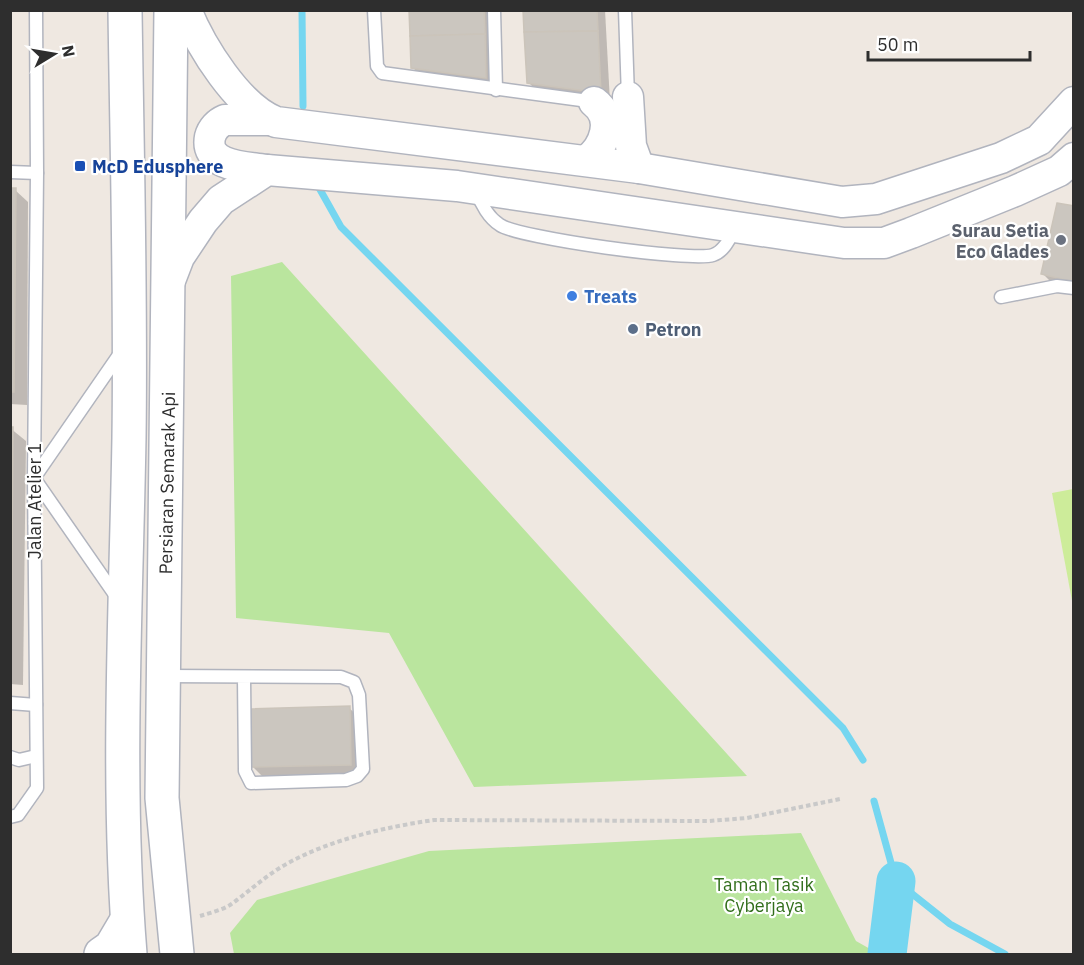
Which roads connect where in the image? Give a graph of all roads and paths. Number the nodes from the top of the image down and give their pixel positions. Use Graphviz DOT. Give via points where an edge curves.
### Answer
graph roads {
  1 [pos="36,10"];
  2 [pos="125,10"];
  3 [pos="171,10"];
  4 [pos="186,10"];
  5 [pos="374,10"];
  6 [pos="494,10"];
  7 [pos="625,10"];
  8 [pos="496,90"];
  9 [pos="628,97"];
  10 [pos="594,102"];
  11 [pos="1074,102"];
  12 [pos="270,120"];
  13 [pos="1074,158"];
  14 [pos="587,160"];
  15 [pos="639,168"];
  16 [pos="267,170"];
  17 [pos="10,172"];
  18 [pos="36,173"];
  19 [pos="169,284"];
  20 [pos="1074,288"];
  21 [pos="1001,297"];
  22 [pos="129,340"];
  23 [pos="34,478"];
  24 [pos="124,607"];
  25 [pos="164,676"];
  26 [pos="244,678"];
  27 [pos="10,703"];
  28 [pos="36,705"];
  29 [pos="36,756"];
  30 [pos="10,757"];
  31 [pos="840,800"];
  32 [pos="10,817"];
  33 [pos="128,920"];
  34 [pos="175,940"];
  35 [pos="101,954"];
  36 [pos="130,954"];
  1 -- 18 [label="lane, Jalan Atelier 1"];
  2 -- 22 [label="main road"];
  3 -- 19 [label="main road, Persiaran Semarak Api"];
  4 -- 12 [label="street" via="230,85"];
  5 -- 8 [label="lane" via="376,66 382,73"];
  6 -- 8 [label="lane"];
  7 -- 9 [label="lane"];
  8 -- 10 [label="lane"];
  9 -- 10 [label="lane"];
  9 -- 15 [label="street" via="631,146"];
  10 -- 14 [label="street" via="603,113 604,140 597,153"];
  11 -- 15 [label="street" via="1039,140 1001,158 876,199 842,202"];
  12 -- 14 [label="street"];
  12 -- 16 [label="street" via="225,120 211,132 209,142 219,160"];
  13 -- 16 [label="street" via="1059,171 1016,191 884,243 844,243 475,189"];
  14 -- 15 [label="street"];
  16 -- 19 [label="street" via="221,200 179,257"];
  17 -- 18 [label="lane"];
  18 -- 23 [label="lane, Jalan Atelier 1"];
  19 -- 25 [label="main road, Persiaran Semarak Api"];
  20 -- 21 [label="lane" via="1057,286"];
  22 -- 23 [label="lane"];
  22 -- 24 [label="main road"];
  23 -- 24 [label="lane"];
  23 -- 28 [label="lane, Jalan Atelier 1"];
  24 -- 33 [label="main road" via="122,736"];
  25 -- 26 [label="lane"];
  25 -- 34 [label="main road, Persiaran Semarak Api" via="162,798"];
  26 -- 26 [label="lane" via="341,677 354,682 359,694 363,769 346,780 251,783 245,771"];
  27 -- 28 [label="lane"];
  28 -- 29 [label="lane, Jalan Atelier 1"];
  29 -- 30 [label="lane" via="19,760"];
  29 -- 32 [label="lane, Jalan Atelier 1" via="37,788 18,815"];
  31 -- 34 [label="path" via="747,818 709,821 434,819 398,825 291,861"];
  33 -- 35 [label="main road" via="111,947"];
  33 -- 36 [label="main road"];
}
